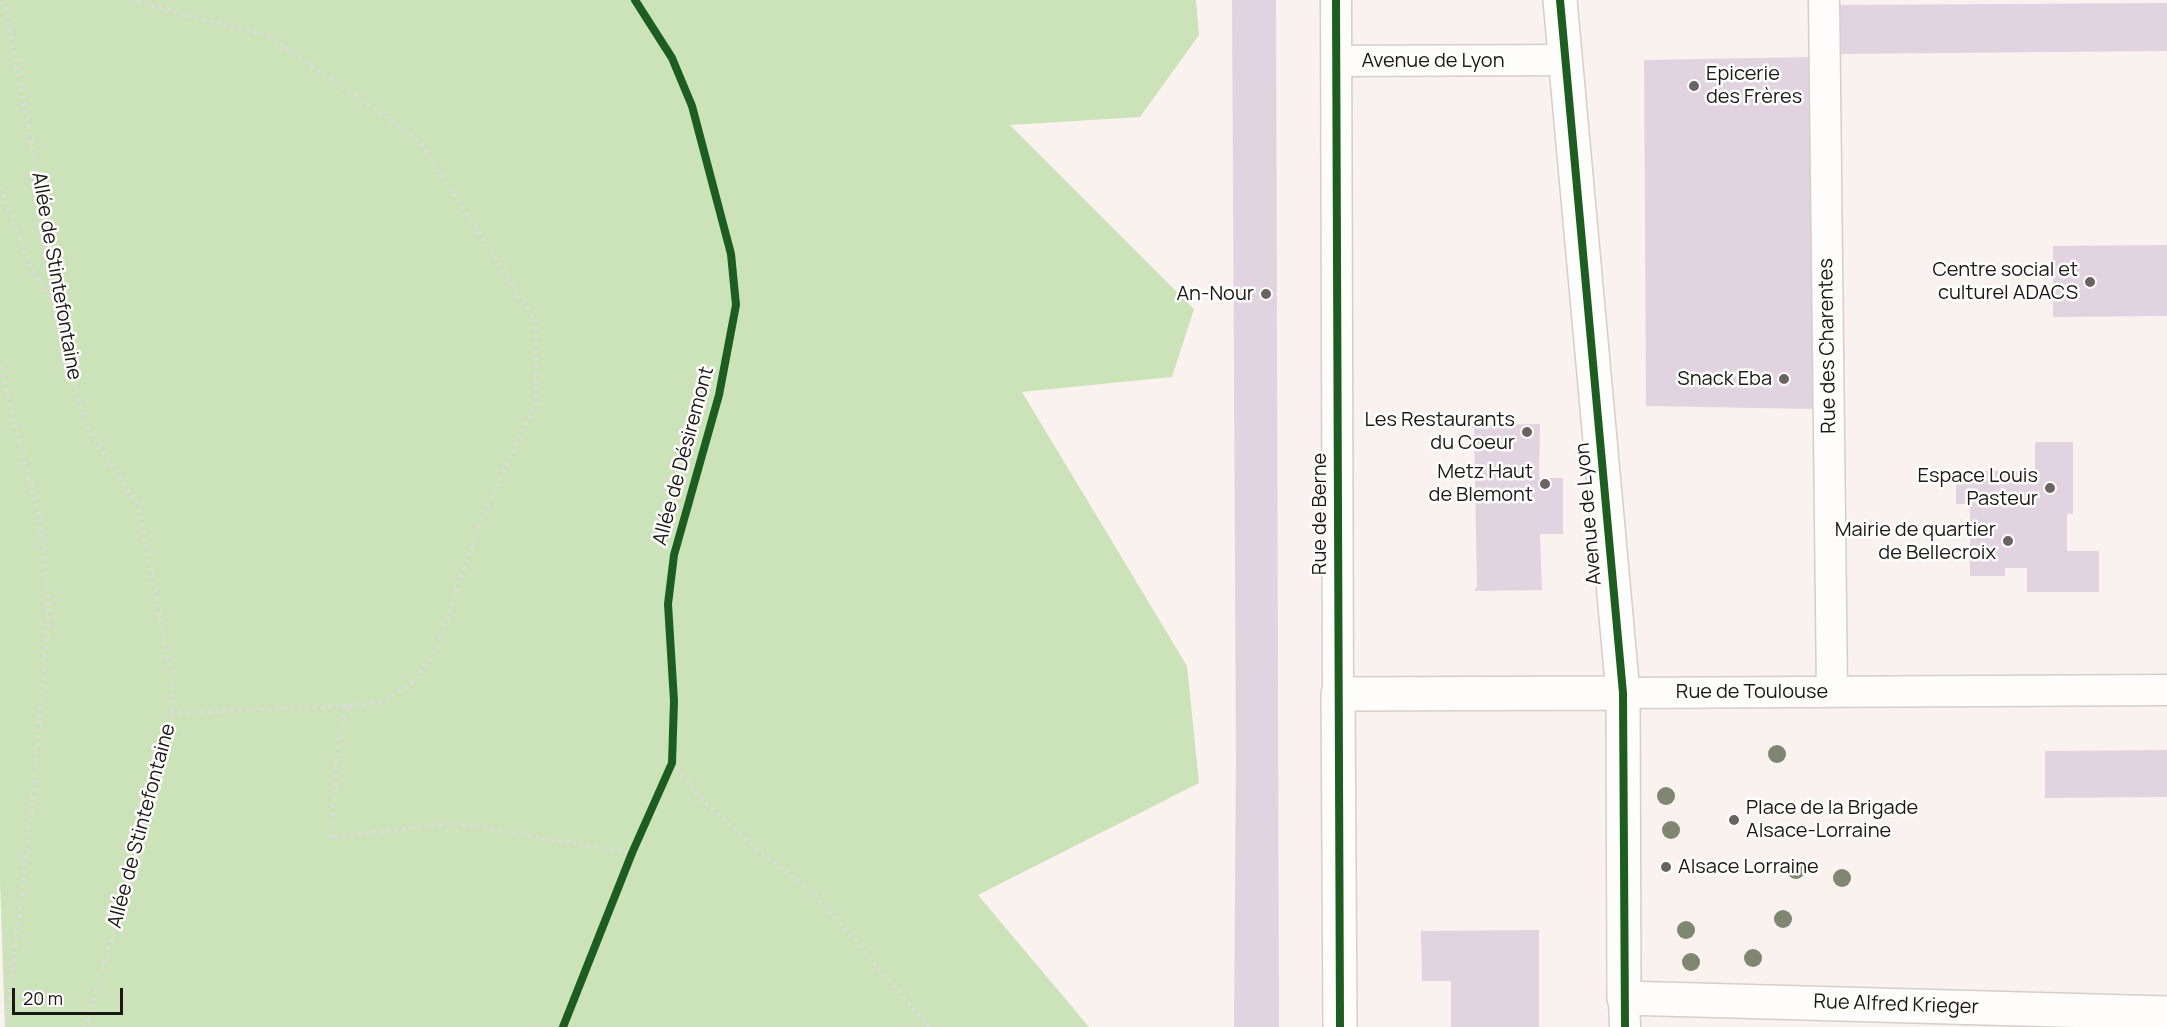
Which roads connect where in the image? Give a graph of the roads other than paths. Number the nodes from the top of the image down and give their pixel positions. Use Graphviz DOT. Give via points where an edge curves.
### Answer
graph roads {
  1 [pos="1336,0"];
  2 [pos="1560,0"];
  3 [pos="1824,0"];
  4 [pos="1566,60"];
  5 [pos="1337,61"];
  6 [pos="2167,690"];
  7 [pos="1832,692"];
  8 [pos="1623,693"];
  9 [pos="1338,694"];
  10 [pos="1625,1012"];
  11 [pos="2167,1013"];
  12 [pos="1977,1017"];
  13 [pos="2122,1020"];
  14 [pos="1340,1027"];
  1 -- 5 [label="street, Rue de Berne"];
  2 -- 4 [label="street, Avenue de Lyon"];
  3 -- 7 [label="street, Rue des Charentes"];
  4 -- 5 [label="street, Avenue de Lyon"];
  4 -- 8 [label="street, Avenue de Lyon"];
  5 -- 9 [label="street, Rue de Berne"];
  6 -- 7 [label="street, Rue de Toulouse"];
  7 -- 8 [label="street, Rue de Toulouse"];
  8 -- 9 [label="street, Rue de Toulouse"];
  8 -- 10 [label="street, Avenue de Lyon"];
  9 -- 14 [label="street, Rue de Berne"];
  10 -- 12 [label="street, Rue Alfred Krieger"];
  11 -- 13 [label="street, Rue Alfred Krieger"];
  12 -- 13 [label="street, Rue Alfred Krieger"];
}
